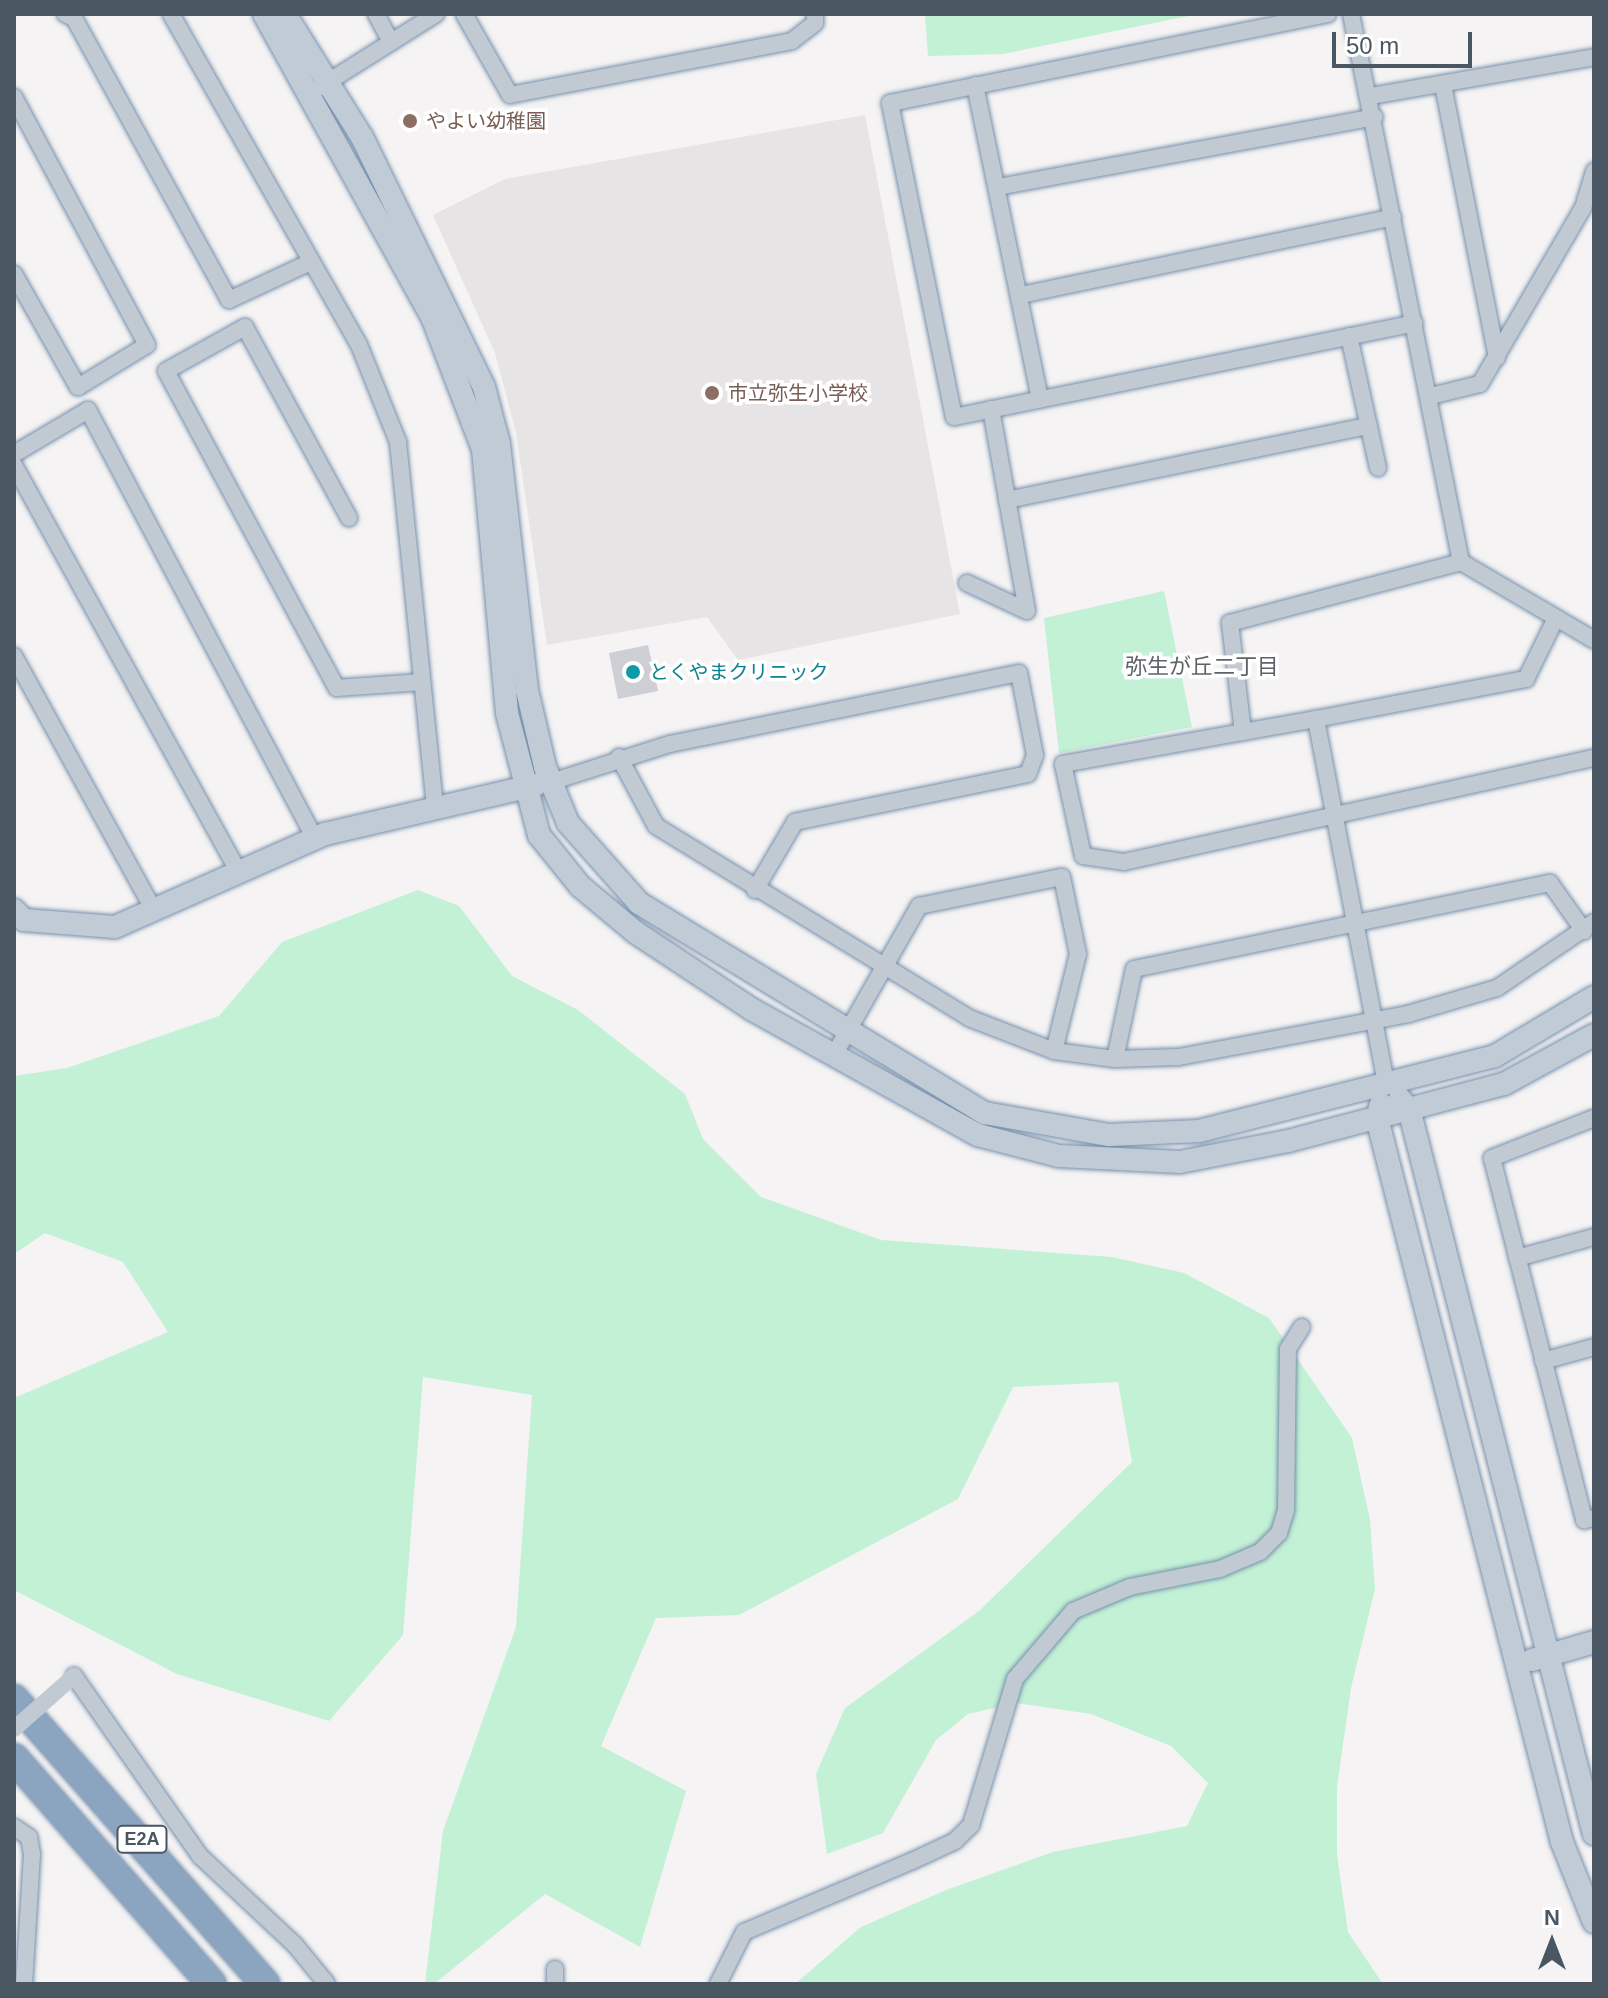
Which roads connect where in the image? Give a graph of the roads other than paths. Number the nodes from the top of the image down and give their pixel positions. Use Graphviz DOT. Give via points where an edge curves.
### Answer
graph roads {
  1 [pos="65,14"];
  2 [pos="171,14"];
  3 [pos="264,14"];
  4 [pos="285,14"];
  5 [pos="376,14"];
  6 [pos="436,14"];
  7 [pos="464,14"];
  8 [pos="815,14"];
  9 [pos="1328,14"];
  10 [pos="1351,14"];
  11 [pos="389,38"];
  12 [pos="1594,57"];
  13 [pos="328,81"];
  14 [pos="975,85"];
  15 [pos="1443,85"];
  16 [pos="309,95"];
  17 [pos="1371,96"];
  18 [pos="14,97"];
  19 [pos="1375,117"];
  20 [pos="1594,171"];
  21 [pos="998,187"];
  22 [pos="1393,217"];
  23 [pos="311,262"];
  24 [pos="14,274"];
  25 [pos="1021,295"];
  26 [pos="1415,323"];
  27 [pos="1349,336"];
  28 [pos="1497,358"];
  29 [pos="1431,396"];
  30 [pos="1040,399"];
  31 [pos="991,409"];
  32 [pos="1368,426"];
  33 [pos="14,454"];
  34 [pos="14,465"];
  35 [pos="1378,468"];
  36 [pos="1007,500"];
  37 [pos="349,518"];
  38 [pos="1461,562"];
  39 [pos="967,583"];
  40 [pos="1556,618"];
  41 [pos="1594,640"];
  42 [pos="14,656"];
  43 [pos="422,682"];
  44 [pos="1316,719"];
  45 [pos="1243,732"];
  46 [pos="619,757"];
  47 [pos="1594,758"];
  48 [pos="551,782"];
  49 [pos="524,788"];
  50 [pos="435,808"];
  51 [pos="1335,815"];
  52 [pos="315,838"];
  53 [pos="237,869"];
  54 [pos="755,890"];
  55 [pos="153,909"];
  56 [pos="14,910"];
  57 [pos="1353,922"];
  58 [pos="1589,926"];
  59 [pos="883,966"];
  60 [pos="1594,997"];
  61 [pos="1373,1020"];
  62 [pos="846,1030"];
  63 [pos="1594,1035"];
  64 [pos="1054,1051"];
  65 [pos="834,1055"];
  66 [pos="1115,1059"];
  67 [pos="1386,1083"];
  68 [pos="1409,1109"];
  69 [pos="1377,1118"];
  70 [pos="1594,1118"];
  71 [pos="1594,1237"];
  72 [pos="1517,1258"];
  73 [pos="1302,1327"];
  74 [pos="1594,1347"];
  75 [pos="1543,1361"];
  76 [pos="1594,1518"];
  77 [pos="1594,1642"];
  78 [pos="1547,1655"];
  79 [pos="1520,1664"];
  80 [pos="14,1699"];
  81 [pos="14,1729"];
  82 [pos="14,1758"];
  83 [pos="14,1827"];
  84 [pos="1594,1834"];
  85 [pos="1594,1922"];
  86 [pos="24,1984"];
  87 [pos="212,1984"];
  88 [pos="265,1984"];
  89 [pos="327,1984"];
  90 [pos="718,1984"];
  1 -- 23 [label="street" via="74,18 229,300"];
  2 -- 23 [label="street"];
  3 -- 16 [label="street"];
  4 -- 13 [label="street"];
  5 -- 11 [label="street"];
  6 -- 11 [label="street"];
  7 -- 8 [label="street" via="510,95 792,41 815,23"];
  9 -- 14 [label="street"];
  10 -- 17 [label="street"];
  11 -- 13 [label="street"];
  12 -- 15 [label="street"];
  13 -- 16 [label="street"];
  13 -- 48 [label="street" via="362,137 484,387 499,444 527,690"];
  14 -- 21 [label="street"];
  14 -- 31 [label="street" via="890,103 954,417"];
  15 -- 17 [label="street"];
  15 -- 28 [label="street"];
  16 -- 49 [label="street" via="433,319 483,449 507,713"];
  17 -- 19 [label="street"];
  18 -- 24 [label="street" via="147,345 78,387"];
  19 -- 21 [label="street"];
  19 -- 22 [label="street"];
  20 -- 28 [label="street" via="1583,208"];
  21 -- 25 [label="street"];
  22 -- 25 [label="street"];
  22 -- 26 [label="street"];
  23 -- 43 [label="street" via="359,345 398,442"];
  25 -- 30 [label="street"];
  26 -- 27 [label="street"];
  26 -- 29 [label="street"];
  27 -- 30 [label="street"];
  27 -- 32 [label="street"];
  28 -- 29 [label="street" via="1480,384"];
  29 -- 38 [label="street"];
  30 -- 31 [label="street"];
  31 -- 36 [label="street"];
  32 -- 35 [label="street"];
  32 -- 36 [label="street"];
  33 -- 52 [label="street" via="88,410"];
  34 -- 53 [label="street"];
  36 -- 39 [label="street" via="1027,611"];
  37 -- 43 [label="street" via="245,327 166,371 337,688"];
  38 -- 40 [label="street"];
  38 -- 45 [label="street" via="1230,623"];
  40 -- 41 [label="street"];
  40 -- 44 [label="street" via="1526,679"];
  42 -- 55 [label="street"];
  43 -- 50 [label="street"];
  44 -- 45 [label="street"];
  44 -- 51 [label="street"];
  45 -- 51 [label="street" via="1063,764 1083,856 1124,862"];
  46 -- 48 [label="street"];
  46 -- 54 [label="street" via="656,826"];
  46 -- 54 [label="street" via="1019,673 1035,755 1028,774 795,822"];
  47 -- 51 [label="street"];
  48 -- 49 [label="street"];
  48 -- 62 [label="street" via="568,823 639,903"];
  49 -- 50 [label="street"];
  49 -- 65 [label="street" via="539,835 580,886 635,932"];
  50 -- 52 [label="street"];
  51 -- 57 [label="street"];
  52 -- 53 [label="street"];
  53 -- 55 [label="street"];
  54 -- 59 [label="street"];
  55 -- 56 [label="street" via="115,927 38,922"];
  57 -- 58 [label="street" via="1550,883"];
  57 -- 61 [label="street"];
  57 -- 66 [label="street" via="1134,969"];
  58 -- 61 [label="street" via="1497,988"];
  59 -- 62 [label="street"];
  59 -- 64 [label="street" via="969,1018"];
  59 -- 64 [label="street" via="919,906 1062,877 1078,954"];
  60 -- 67 [label="street" via="1495,1056"];
  61 -- 66 [label="street" via="1179,1057"];
  61 -- 67 [label="street"];
  62 -- 65 [label="street"];
  62 -- 67 [label="street" via="985,1113 1109,1135 1199,1131"];
  63 -- 68 [label="street" via="1504,1084"];
  64 -- 66 [label="street"];
  65 -- 69 [label="street" via="978,1135 1059,1156 1180,1162"];
  67 -- 68 [label="street"];
  67 -- 69 [label="street"];
  68 -- 69 [label="street"];
  68 -- 78 [label="street"];
  69 -- 79 [label="street"];
  70 -- 72 [label="street" via="1492,1158"];
  71 -- 72 [label="street"];
  72 -- 75 [label="street"];
  73 -- 90 [label="street" via="1288,1349 1286,1510 1279,1533 1260,1552 1220,1569 1130,1587 1073,1611 1015,1679 971,1825 955,1841 744,1932"];
  74 -- 75 [label="street"];
  75 -- 76 [label="street" via="1584,1520"];
  77 -- 78 [label="street"];
  78 -- 79 [label="street"];
  78 -- 84 [label="street"];
  79 -- 85 [label="street" via="1562,1842"];
  80 -- 88 [label="highway, E2A"];
  81 -- 89 [label="street, bridge" via="74,1676 200,1856 295,1945"];
  82 -- 87 [label="highway, E2A"];
  83 -- 86 [label="street" via="29,1837 32,1854"];
}
